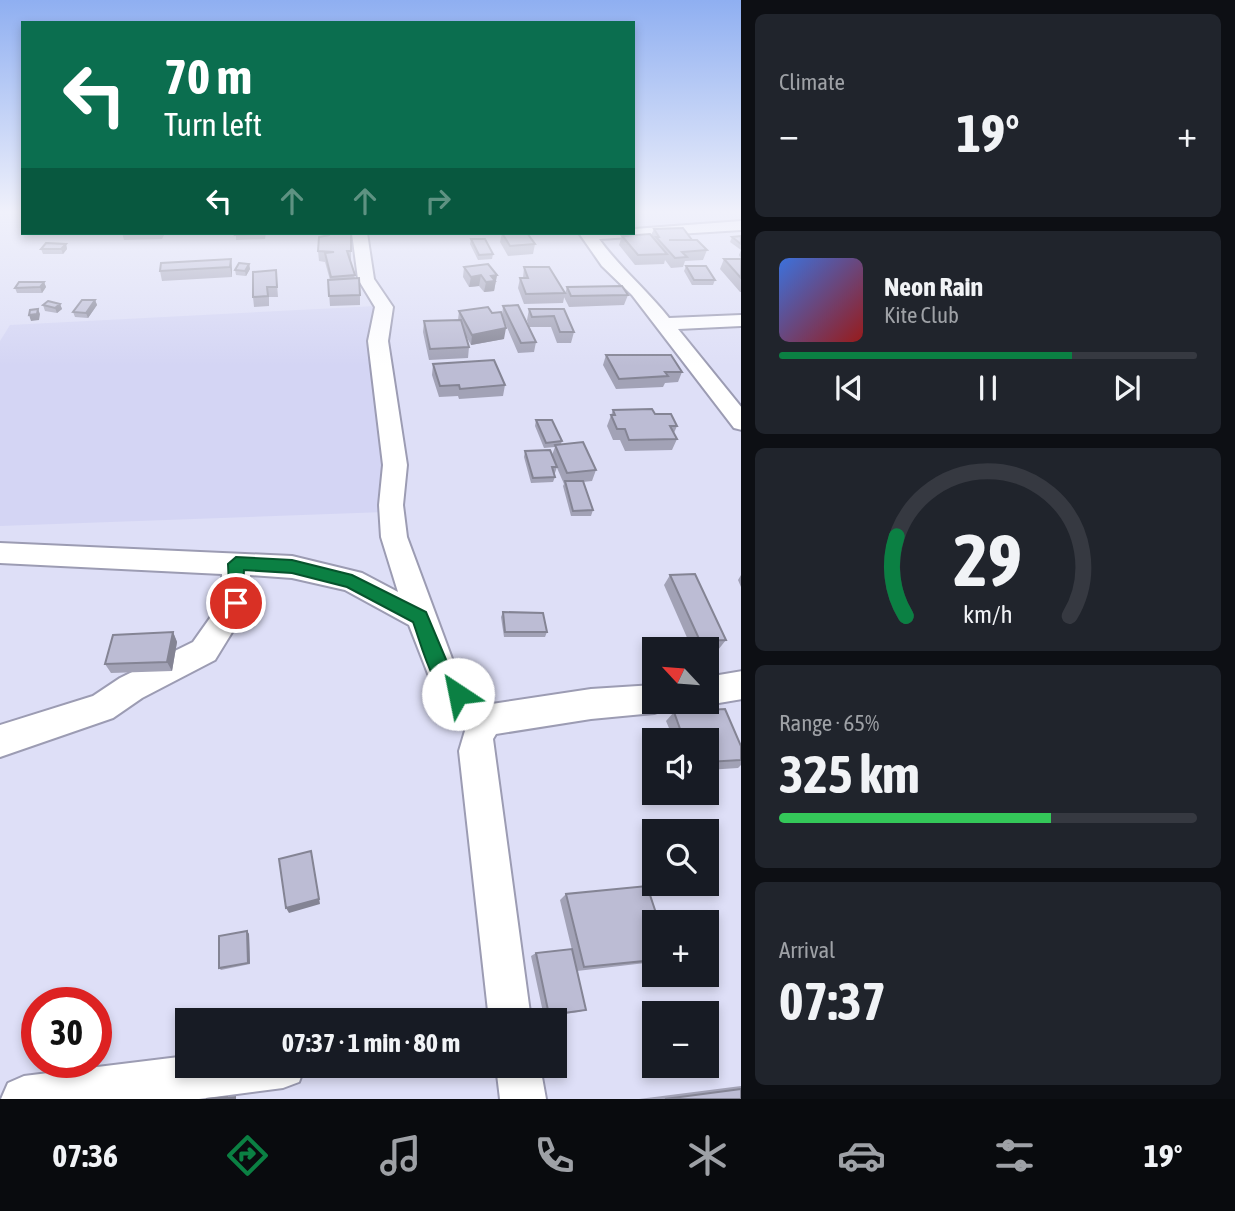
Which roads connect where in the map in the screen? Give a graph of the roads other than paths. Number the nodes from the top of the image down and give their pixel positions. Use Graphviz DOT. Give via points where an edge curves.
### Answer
graph roads {
  1 [pos="364,263"];
  2 [pos="608,263"];
  3 [pos="741,320"];
  4 [pos="664,324"];
  5 [pos="741,423"];
  6 [pos="0,553"];
  7 [pos="236,564"];
  8 [pos="420,617"];
  9 [pos="741,685"];
  10 [pos="719,689"];
  11 [pos="642,700"];
  12 [pos="486,720"];
  13 [pos="0,741"];
  14 [pos="508,1008"];
  15 [pos="189,1078"];
  16 [pos="520,1078"];
  17 [pos="24,1099"];
  18 [pos="523,1099"];
  1 -- 8 [label="street" via="366,279 384,307 378,341 395,465 391,523"];
  2 -- 4 [label="street"];
  3 -- 4 [label="street"];
  4 -- 5 [label="street"];
  6 -- 7 [label="street"];
  7 -- 8 [label="street" via="292,566 352,582"];
  7 -- 13 [label="street" via="236,603 204,651 102,708"];
  8 -- 12 [label="street" via="443,674"];
  9 -- 10 [label="street"];
  11 -- 12 [label="street"];
  12 -- 14 [label="street" via="476,751"];
  15 -- 17 [label="street"];
  16 -- 18 [label="street"];
}
